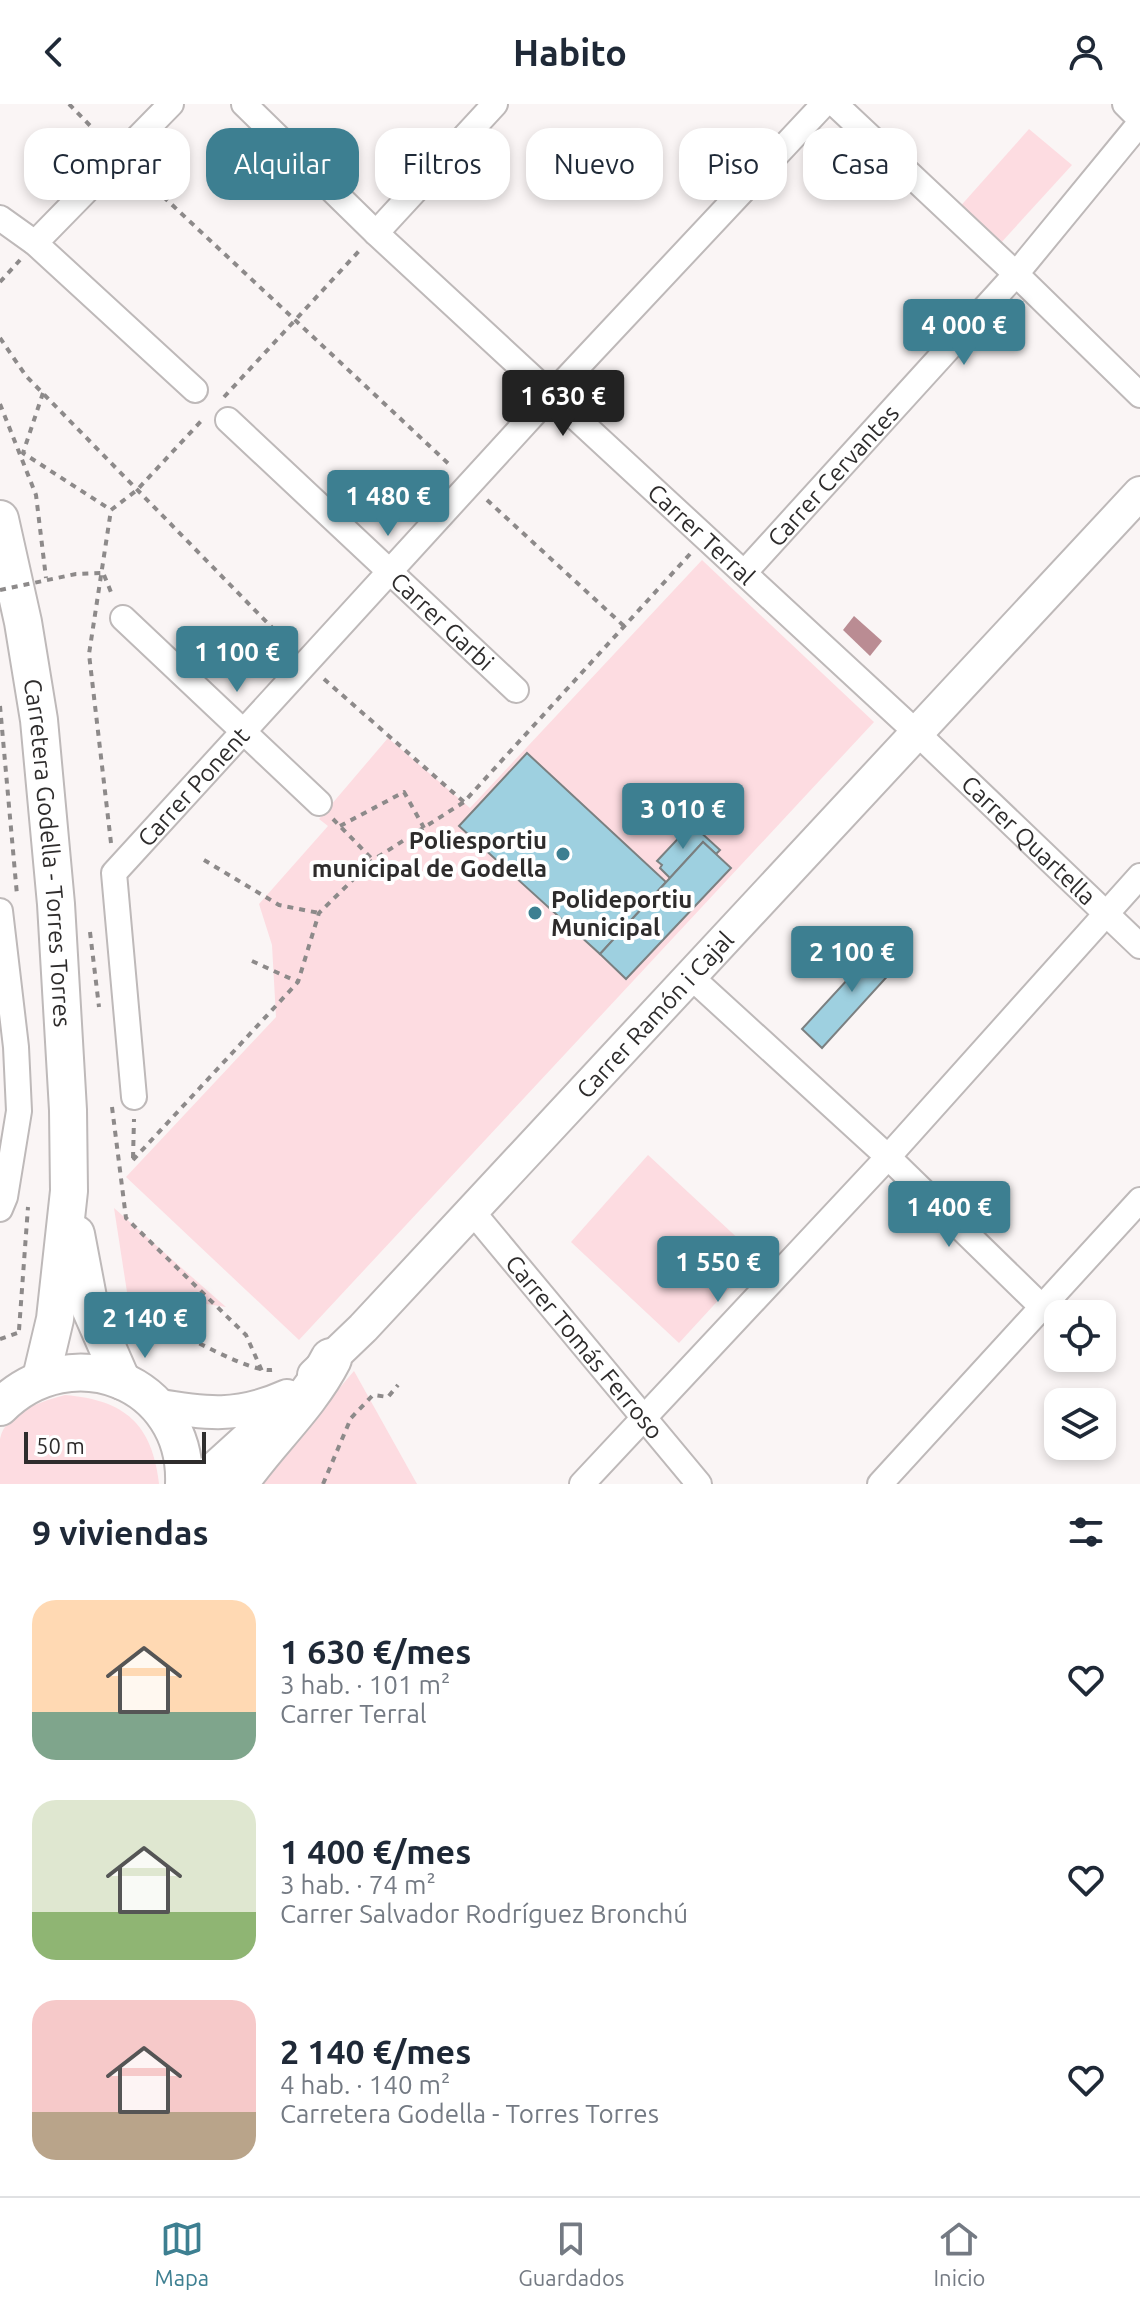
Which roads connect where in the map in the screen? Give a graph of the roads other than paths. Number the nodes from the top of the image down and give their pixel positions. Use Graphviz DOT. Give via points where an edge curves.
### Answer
graph roads {
  1 [pos="171,104"];
  2 [pos="244,104"];
  3 [pos="495,104"];
  4 [pos="824,104"];
  5 [pos="835,104"];
  6 [pos="1125,104"];
  7 [pos="1140,121"];
  8 [pos="0,218"];
  9 [pos="376,233"];
  10 [pos="35,243"];
  11 [pos="1016,274"];
  12 [pos="195,390"];
  13 [pos="552,394"];
  14 [pos="1140,395"];
  15 [pos="228,420"];
  16 [pos="1140,493"];
  17 [pos="0,519"];
  18 [pos="389,572"];
  19 [pos="744,573"];
  20 [pos="123,618"];
  21 [pos="516,690"];
  22 [pos="242,733"];
  23 [pos="917,733"];
  24 [pos="319,803"];
  25 [pos="1140,876"];
  26 [pos="0,911"];
  27 [pos="1104,913"];
  28 [pos="1140,946"];
  29 [pos="690,976"];
  30 [pos="134,1097"];
  31 [pos="888,1157"];
  32 [pos="69,1191"];
  33 [pos="1140,1200"];
  34 [pos="0,1209"];
  35 [pos="471,1210"];
  36 [pos="1043,1308"];
  37 [pos="331,1359"];
  38 [pos="41,1378"];
  39 [pos="122,1381"];
  40 [pos="297,1391"];
  41 [pos="155,1405"];
  42 [pos="0,1407"];
  43 [pos="645,1417"];
  44 [pos="184,1484"];
  45 [pos="197,1484"];
  46 [pos="237,1484"];
  47 [pos="582,1484"];
  48 [pos="699,1484"];
  49 [pos="880,1484"];
  1 -- 10 [label="street"];
  2 -- 9 [label="street, Carrer Terral"];
  3 -- 9 [label="street"];
  4 -- 13 [label="street, Carrer Ponent"];
  5 -- 11 [label="street"];
  6 -- 7 [label="street"];
  7 -- 11 [label="street, Carrer Cervantes"];
  8 -- 10 [label="street"];
  9 -- 13 [label="street, Carrer Terral"];
  10 -- 12 [label="street"];
  11 -- 14 [label="street"];
  11 -- 19 [label="street, Carrer Cervantes"];
  13 -- 18 [label="street, Carrer Ponent"];
  13 -- 19 [label="street, Carrer Terral"];
  15 -- 18 [label="street, Carrer Garbi"];
  16 -- 23 [label="street, Carrer Ramón i Cajal"];
  17 -- 32 [label="main road, Carretera Godella - Torres Torres" via="41,735 56,904"];
  18 -- 21 [label="street, Carrer Garbi"];
  18 -- 22 [label="street, Carrer Ponent"];
  19 -- 23 [label="street, Carrer Terral"];
  20 -- 22 [label="street"];
  22 -- 24 [label="street"];
  22 -- 30 [label="street, Carrer Ponent" via="114,873"];
  23 -- 27 [label="street, Carrer Quartella"];
  23 -- 29 [label="street, Carrer Ramón i Cajal"];
  25 -- 27 [label="street"];
  26 -- 34 [label="street" via="19,1111"];
  27 -- 28 [label="street, Carrer Quartella"];
  27 -- 31 [label="street"];
  29 -- 31 [label="street"];
  29 -- 35 [label="street, Carrer Ramón i Cajal"];
  31 -- 36 [label="street"];
  31 -- 43 [label="street"];
  32 -- 38 [label="main road, Carretera Godella - Torres Torres" via="55,1319"];
  32 -- 39 [label="main road, Carretera Godella - Torres Torres" via="90,1308"];
  33 -- 36 [label="street"];
  35 -- 37 [label="street, Carrer Ramón i Cajal"];
  35 -- 43 [label="street, Carrer Tomás Ferroso"];
  36 -- 49 [label="street"];
  37 -- 40 [label="street, Carrer Ramón i Cajal"];
  37 -- 46 [label="main road"];
  38 -- 39 [label="main road" via="95,1373"];
  38 -- 42 [label="main road"];
  39 -- 41 [label="main road"];
  40 -- 41 [label="street, Carrer Ramón i Cajal" via="237,1413"];
  40 -- 45 [label="street, Carrer Ramón i Cajal"];
  41 -- 44 [label="main road" via="177,1440"];
  43 -- 47 [label="street"];
  43 -- 48 [label="street, Carrer Tomás Ferroso"];
}
